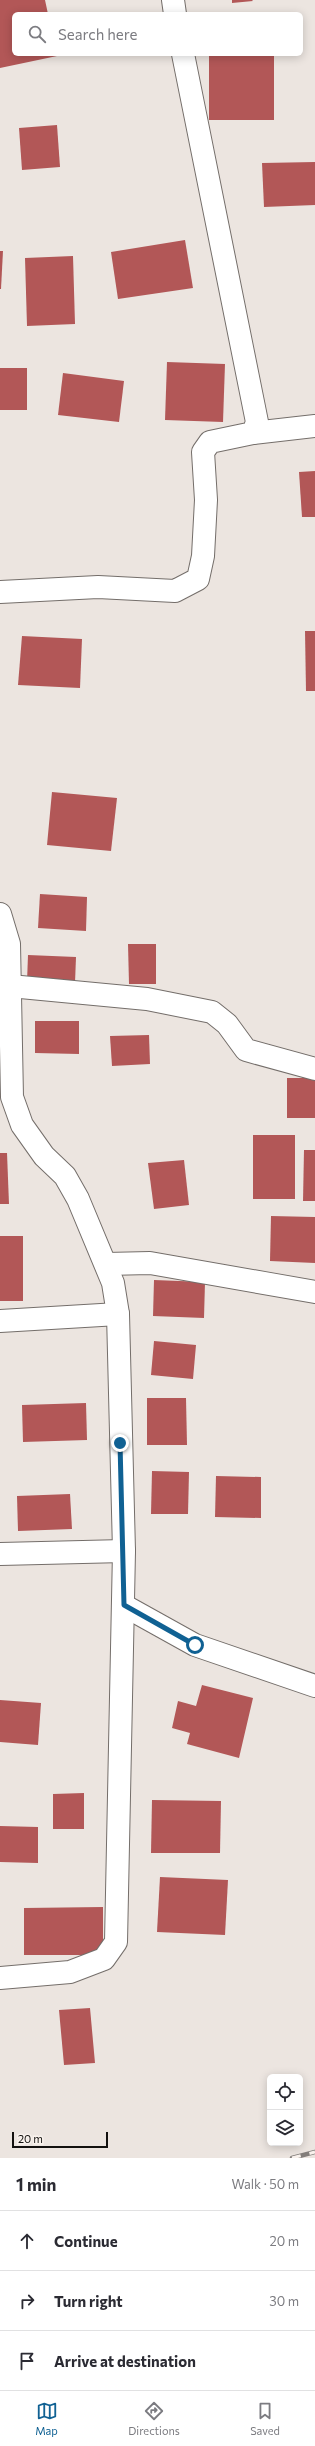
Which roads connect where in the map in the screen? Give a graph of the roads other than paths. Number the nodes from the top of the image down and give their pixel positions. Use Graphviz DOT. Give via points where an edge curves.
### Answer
graph roads {
  1 [pos="173,0"];
  2 [pos="175,12"];
  3 [pos="183,56"];
  4 [pos="315,426"];
  5 [pos="253,433"];
  6 [pos="0,592"];
  7 [pos="0,914"];
  8 [pos="10,986"];
  9 [pos="315,1069"];
  10 [pos="106,1264"];
  11 [pos="315,1292"];
  12 [pos="118,1314"];
  13 [pos="0,1321"];
  14 [pos="124,1551"];
  15 [pos="0,1554"];
  16 [pos="124,1605"];
  17 [pos="315,1686"];
  18 [pos="0,1978"];
  1 -- 2 [label="street"];
  3 -- 5 [label="street" via="256,414 257,422"];
  4 -- 5 [label="street"];
  5 -- 6 [label="street" via="210,442 203,452 206,500 203,556 198,579 175,591 98,587"];
  7 -- 8 [label="street" via="9,944"];
  8 -- 9 [label="street" via="147,999 212,1012 227,1024 246,1050"];
  8 -- 10 [label="street" via="12,1097 22,1125 44,1156 65,1176"];
  10 -- 11 [label="street" via="150,1263"];
  10 -- 12 [label="street" via="113,1283"];
  12 -- 13 [label="street"];
  12 -- 14 [label="street"];
  14 -- 15 [label="street"];
  14 -- 16 [label="street"];
  16 -- 17 [label="street" via="195,1645"];
  16 -- 18 [label="street" via="116,1942 104,1959 70,1972"];
}
